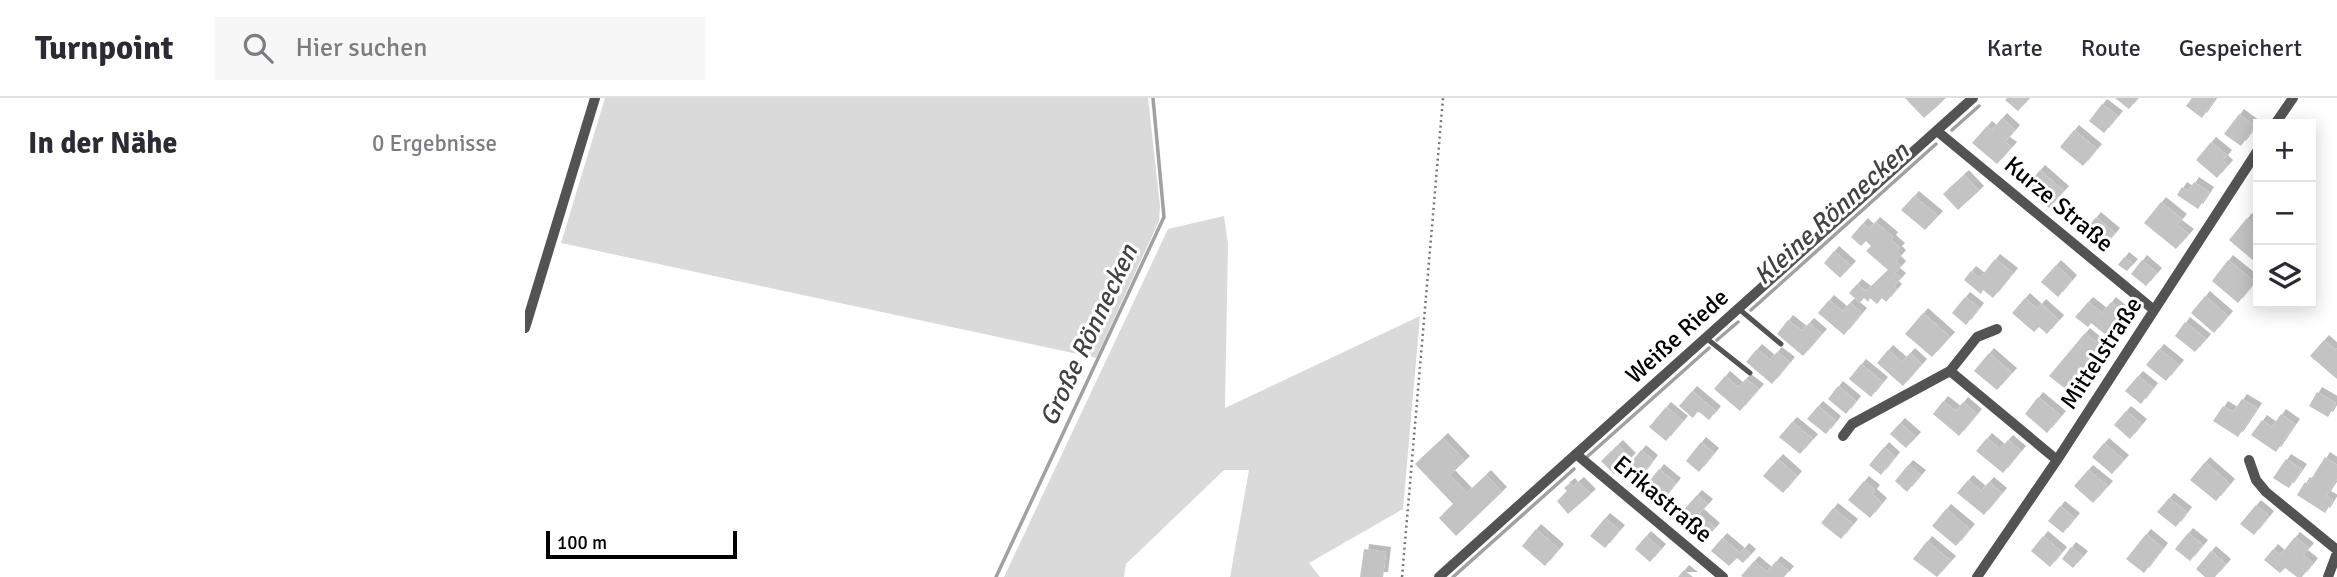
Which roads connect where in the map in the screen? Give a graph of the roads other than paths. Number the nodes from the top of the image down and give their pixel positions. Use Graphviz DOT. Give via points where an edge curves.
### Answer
graph roads {
  1 [pos="595,98"];
  2 [pos="1973,98"];
  3 [pos="2293,98"];
  4 [pos="2278,119"];
  5 [pos="1937,131"];
  6 [pos="2253,158"];
  7 [pos="1739,309"];
  8 [pos="2154,310"];
  9 [pos="525,328"];
  10 [pos="1997,329"];
  11 [pos="1706,338"];
  12 [pos="1781,344"];
  13 [pos="1951,371"];
  14 [pos="1750,373"];
  15 [pos="1843,436"];
  16 [pos="1576,454"];
  17 [pos="2057,460"];
  18 [pos="2249,460"];
  19 [pos="2337,551"];
  20 [pos="1439,577"];
  21 [pos="1723,577"];
  22 [pos="1977,577"];
  23 [pos="2328,577"];
  1 -- 9 [label="street"];
  2 -- 5 [label="street, Weiße Riede"];
  3 -- 4 [label="street"];
  5 -- 7 [label="street, Weiße Riede"];
  5 -- 8 [label="street, Kurze Straße"];
  6 -- 8 [label="street, Mittelstraße"];
  7 -- 11 [label="street, Weiße Riede"];
  7 -- 12 [label="lane"];
  8 -- 17 [label="street, Mittelstraße"];
  10 -- 13 [label="street" via="1977,337"];
  11 -- 14 [label="lane"];
  11 -- 16 [label="street, Weiße Riede"];
  13 -- 15 [label="street" via="1852,424"];
  13 -- 17 [label="street"];
  16 -- 20 [label="street, Weiße Riede"];
  16 -- 21 [label="street, Erikastraße"];
  17 -- 22 [label="street, Mittelstraße"];
  18 -- 19 [label="street" via="2266,492"];
  19 -- 23 [label="street"];
}
